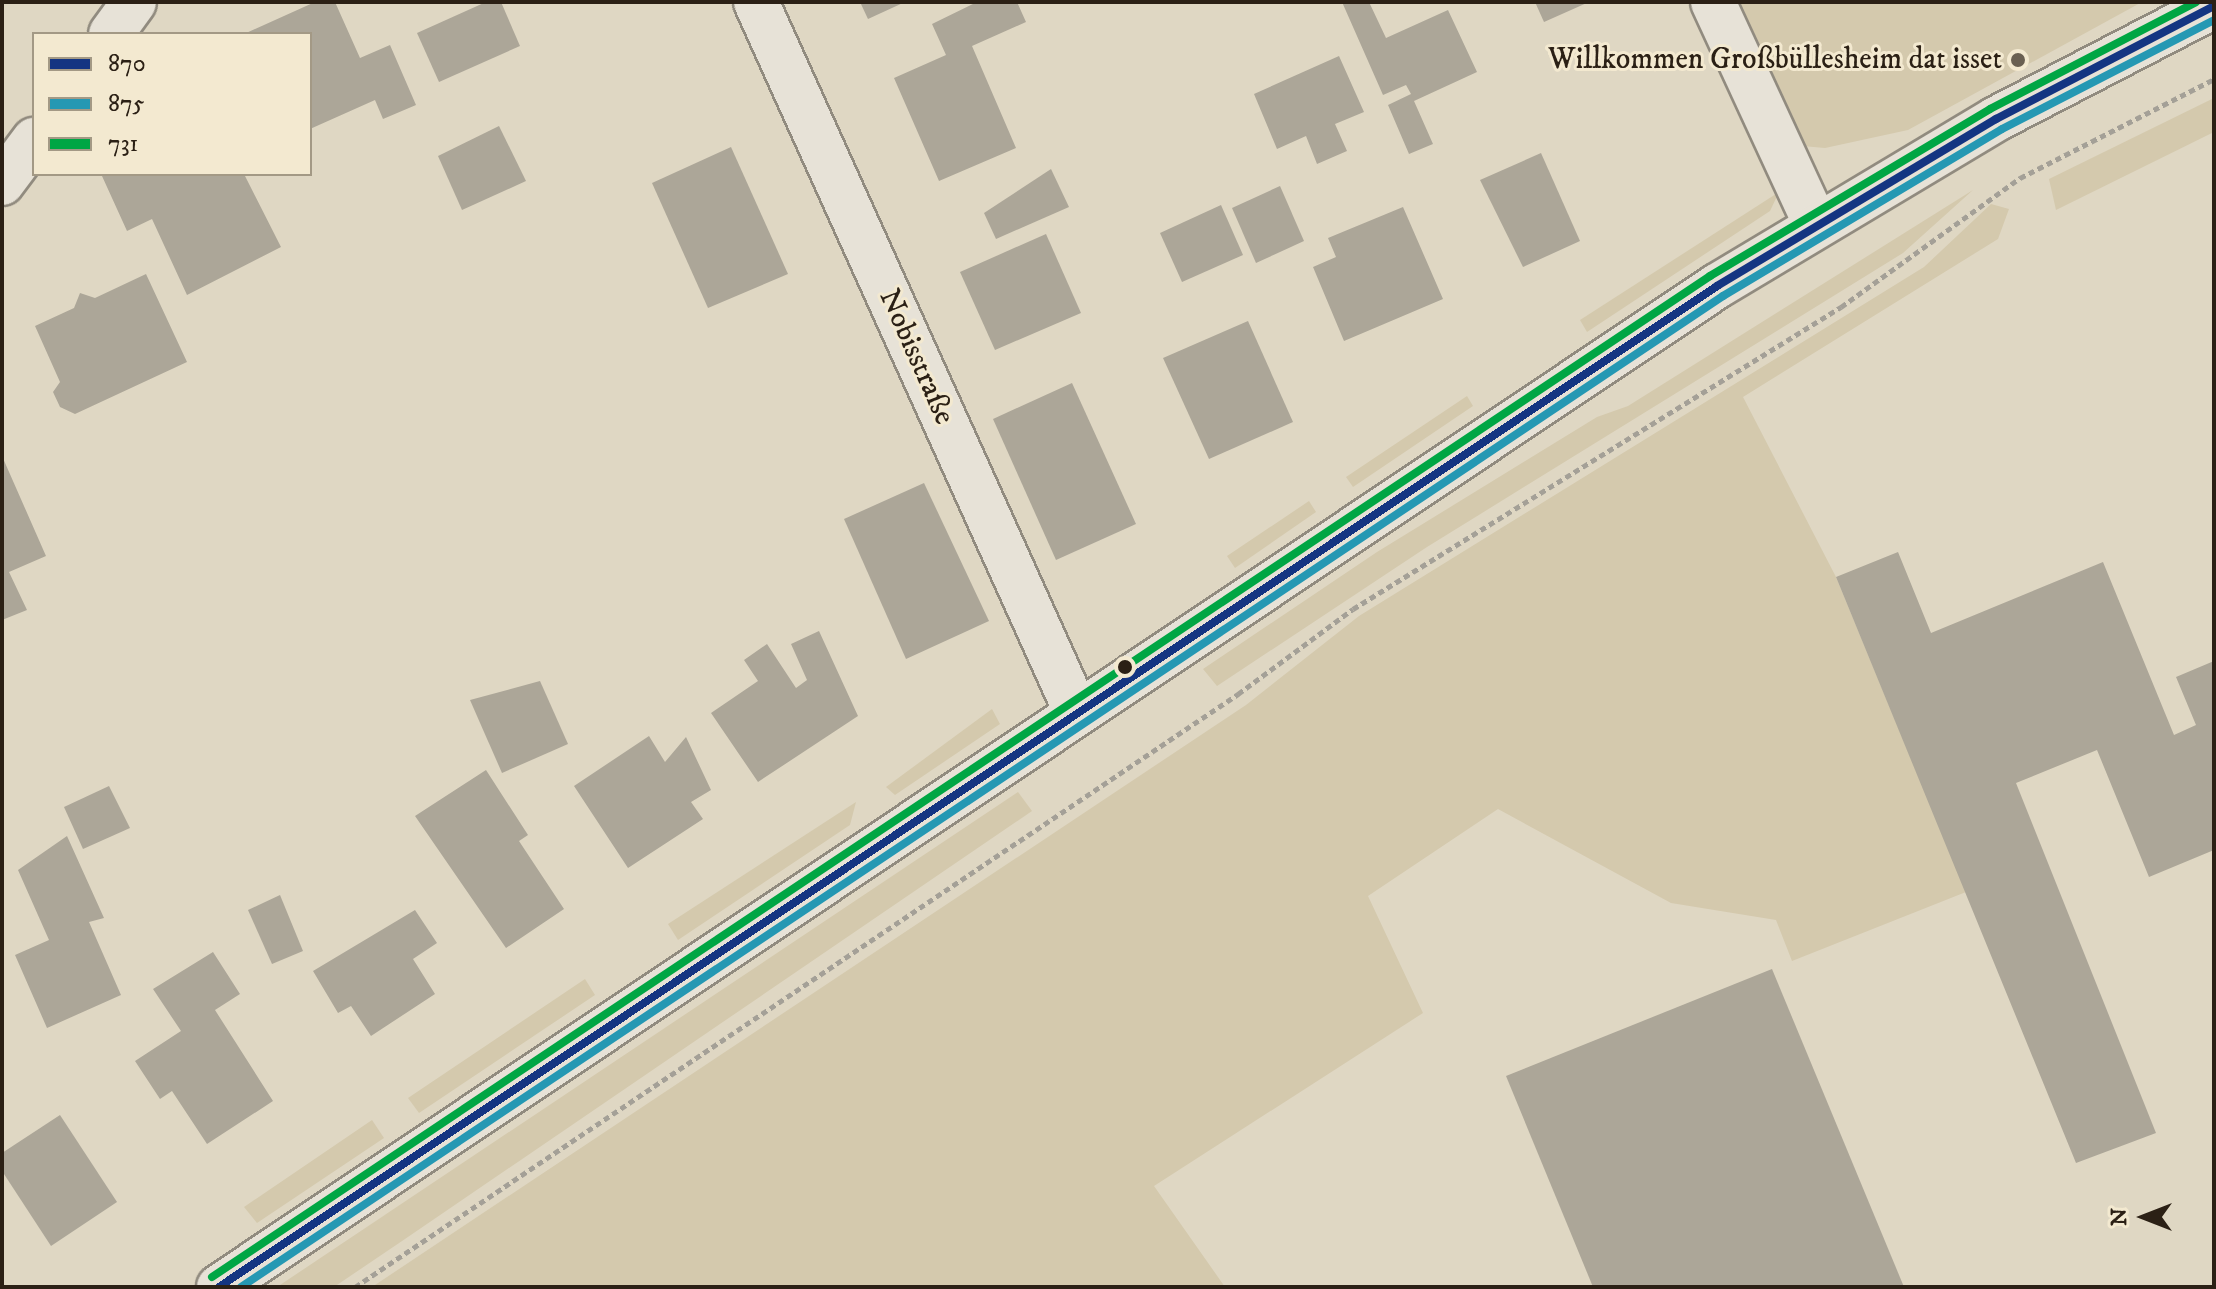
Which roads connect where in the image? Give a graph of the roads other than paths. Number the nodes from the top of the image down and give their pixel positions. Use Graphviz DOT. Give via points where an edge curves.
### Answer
graph roads {
  1 [pos="134,2"];
  2 [pos="756,2"];
  3 [pos="1713,2"];
  4 [pos="2214,6"];
  5 [pos="112,32"];
  6 [pos="32,143"];
  7 [pos="2,183"];
  8 [pos="1816,225"];
  9 [pos="1076,711"];
  10 [pos="219,1287"];
  1 -- 5 [label="street"];
  2 -- 9 [label="street, Nobisstraße"];
  3 -- 8 [label="street"];
  4 -- 8 [label="street" via="1996,119"];
  6 -- 7 [label="street"];
  8 -- 9 [label="street"];
  9 -- 10 [label="street"];
}
